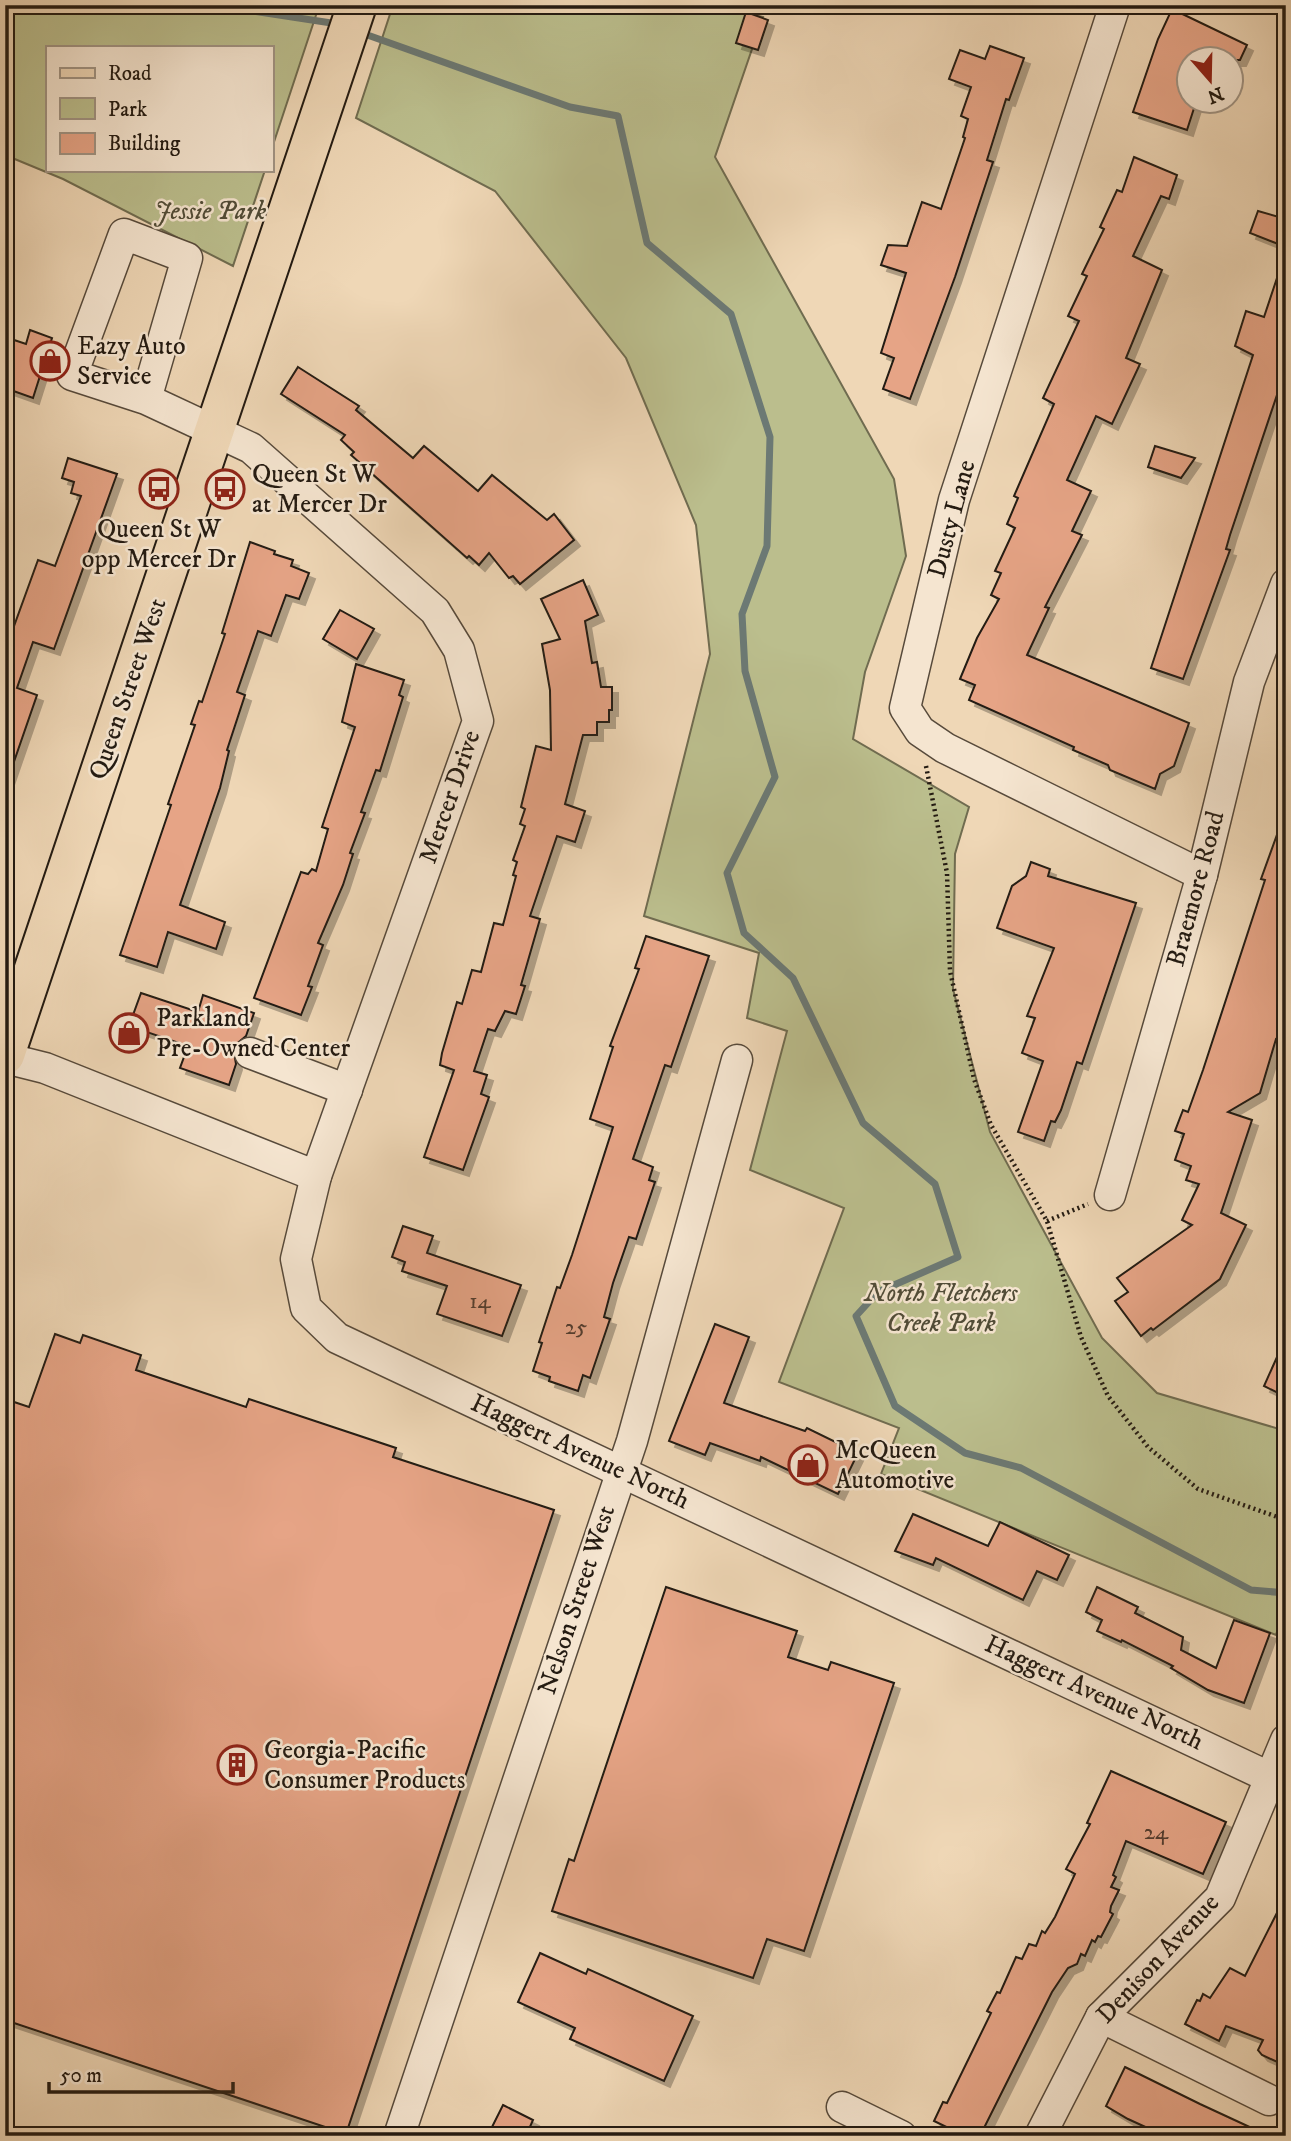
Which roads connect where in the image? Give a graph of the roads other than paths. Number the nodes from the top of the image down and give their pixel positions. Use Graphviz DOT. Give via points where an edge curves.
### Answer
graph roads {
  1 [pos="358,5"];
  2 [pos="1115,5"];
  3 [pos="146,400"];
  4 [pos="214,430"];
  5 [pos="1286,584"];
  6 [pos="1202,875"];
  7 [pos="250,1053"];
  8 [pos="5,1057"];
  9 [pos="737,1060"];
  10 [pos="347,1090"];
  11 [pos="316,1176"];
  12 [pos="1110,1195"];
  13 [pos="621,1470"];
  14 [pos="1286,1740"];
  15 [pos="1279,1781"];
  16 [pos="1101,2017"];
  17 [pos="1269,2100"];
  18 [pos="842,2107"];
  19 [pos="399,2136"];
  20 [pos="901,2136"];
  21 [pos="1040,2136"];
  1 -- 4 [label="main road, Queen Street West"];
  2 -- 6 [label="street, Dusty Lane" via="954,500 905,708 920,731 945,748"];
  3 -- 3 [label="street, Mercer Drive" via="72,375 124,234 187,258"];
  3 -- 4 [label="street, Mercer Drive"];
  4 -- 8 [label="main road, Queen Street West"];
  4 -- 10 [label="street, Mercer Drive" via="251,448 435,611 459,650 478,721"];
  5 -- 6 [label="street, Braemore Road" via="1249,682"];
  6 -- 12 [label="street, Braemore Road"];
  7 -- 10 [label="street"];
  8 -- 11 [label="street" via="45,1068"];
  9 -- 13 [label="street, Nelson Street West"];
  10 -- 11 [label="street, Mercer Drive"];
  11 -- 13 [label="street, Haggert Avenue North" via="296,1259 306,1308 337,1338"];
  13 -- 15 [label="street, Haggert Avenue North"];
  13 -- 19 [label="street, Nelson Street West"];
  14 -- 15 [label="street, Denison Avenue"];
  15 -- 16 [label="street, Denison Avenue" via="1220,1898"];
  16 -- 17 [label="street"];
  16 -- 21 [label="street, Denison Avenue"];
  18 -- 20 [label="street"];
}
